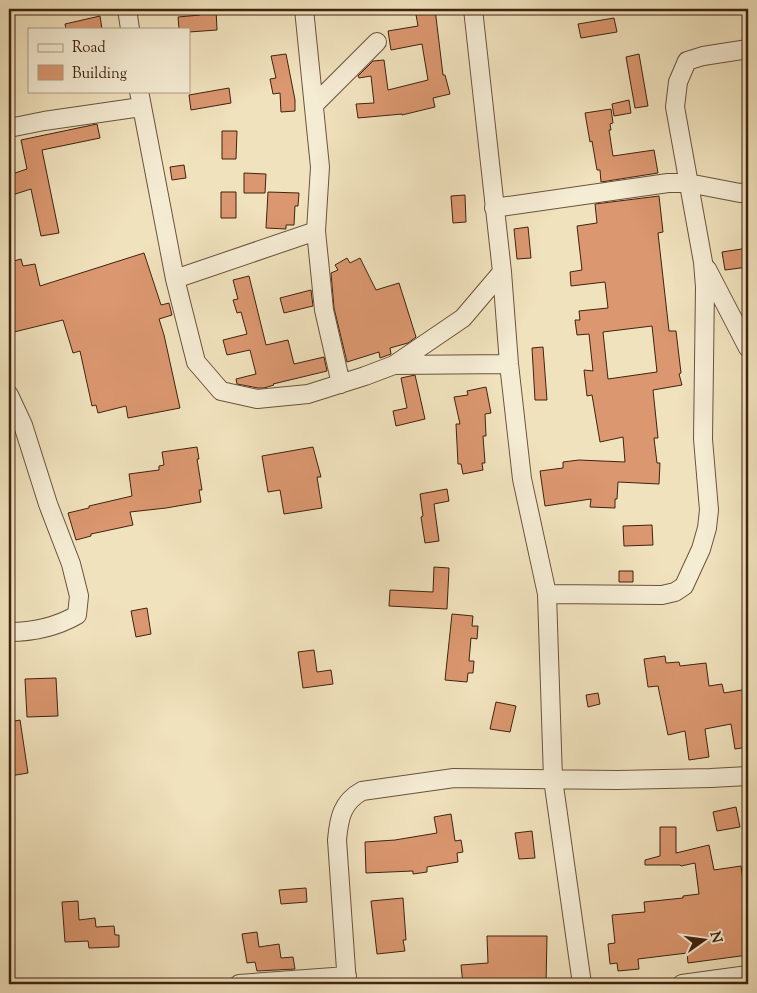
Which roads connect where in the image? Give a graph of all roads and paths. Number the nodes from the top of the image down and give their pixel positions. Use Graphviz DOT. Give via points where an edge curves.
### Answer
graph roads {
  1 [pos="127,9"];
  2 [pos="304,9"];
  3 [pos="473,9"];
  4 [pos="130,28"];
  5 [pos="377,42"];
  6 [pos="748,49"];
  7 [pos="140,99"];
  8 [pos="315,104"];
  9 [pos="9,128"];
  10 [pos="688,183"];
  11 [pos="748,192"];
  12 [pos="494,208"];
  13 [pos="316,231"];
  14 [pos="703,262"];
  15 [pos="502,272"];
  16 [pos="175,279"];
  17 [pos="748,348"];
  18 [pos="509,364"];
  19 [pos="394,365"];
  20 [pos="342,384"];
  21 [pos="9,394"];
  22 [pos="547,594"];
  23 [pos="9,632"];
  24 [pos="748,776"];
  25 [pos="553,779"];
  26 [pos="748,975"];
  27 [pos="347,980"];
  28 [pos="239,984"];
  29 [pos="582,984"];
  30 [pos="682,984"];
  1 -- 4 [label="street"];
  2 -- 8 [label="street"];
  3 -- 12 [label="street"];
  5 -- 8 [label="street"];
  6 -- 10 [label="street" via="687,61 682,71 675,107"];
  7 -- 9 [label="street"];
  7 -- 16 [label="street"];
  8 -- 13 [label="street" via="320,167"];
  10 -- 11 [label="street"];
  10 -- 12 [label="street" via="668,183"];
  10 -- 14 [label="street"];
  12 -- 15 [label="street"];
  13 -- 16 [label="street"];
  13 -- 20 [label="street" via="324,310"];
  14 -- 17 [label="street"];
  14 -- 22 [label="street" via="706,287 703,439 709,510 705,535 684,586 662,595"];
  15 -- 18 [label="street"];
  15 -- 19 [label="street" via="463,318"];
  16 -- 20 [label="street" via="196,362 221,390 257,400 308,394"];
  18 -- 19 [label="street"];
  18 -- 22 [label="street" via="522,479"];
  19 -- 20 [label="street"];
  21 -- 23 [label="street" via="71,564 79,596 77,615 62,624"];
  22 -- 25 [label="street"];
  24 -- 25 [label="street"];
  25 -- 27 [label="street" via="454,778 362,791 354,796 342,810 337,840"];
  25 -- 29 [label="street"];
  26 -- 30 [label="street"];
  27 -- 28 [label="street"];
}
